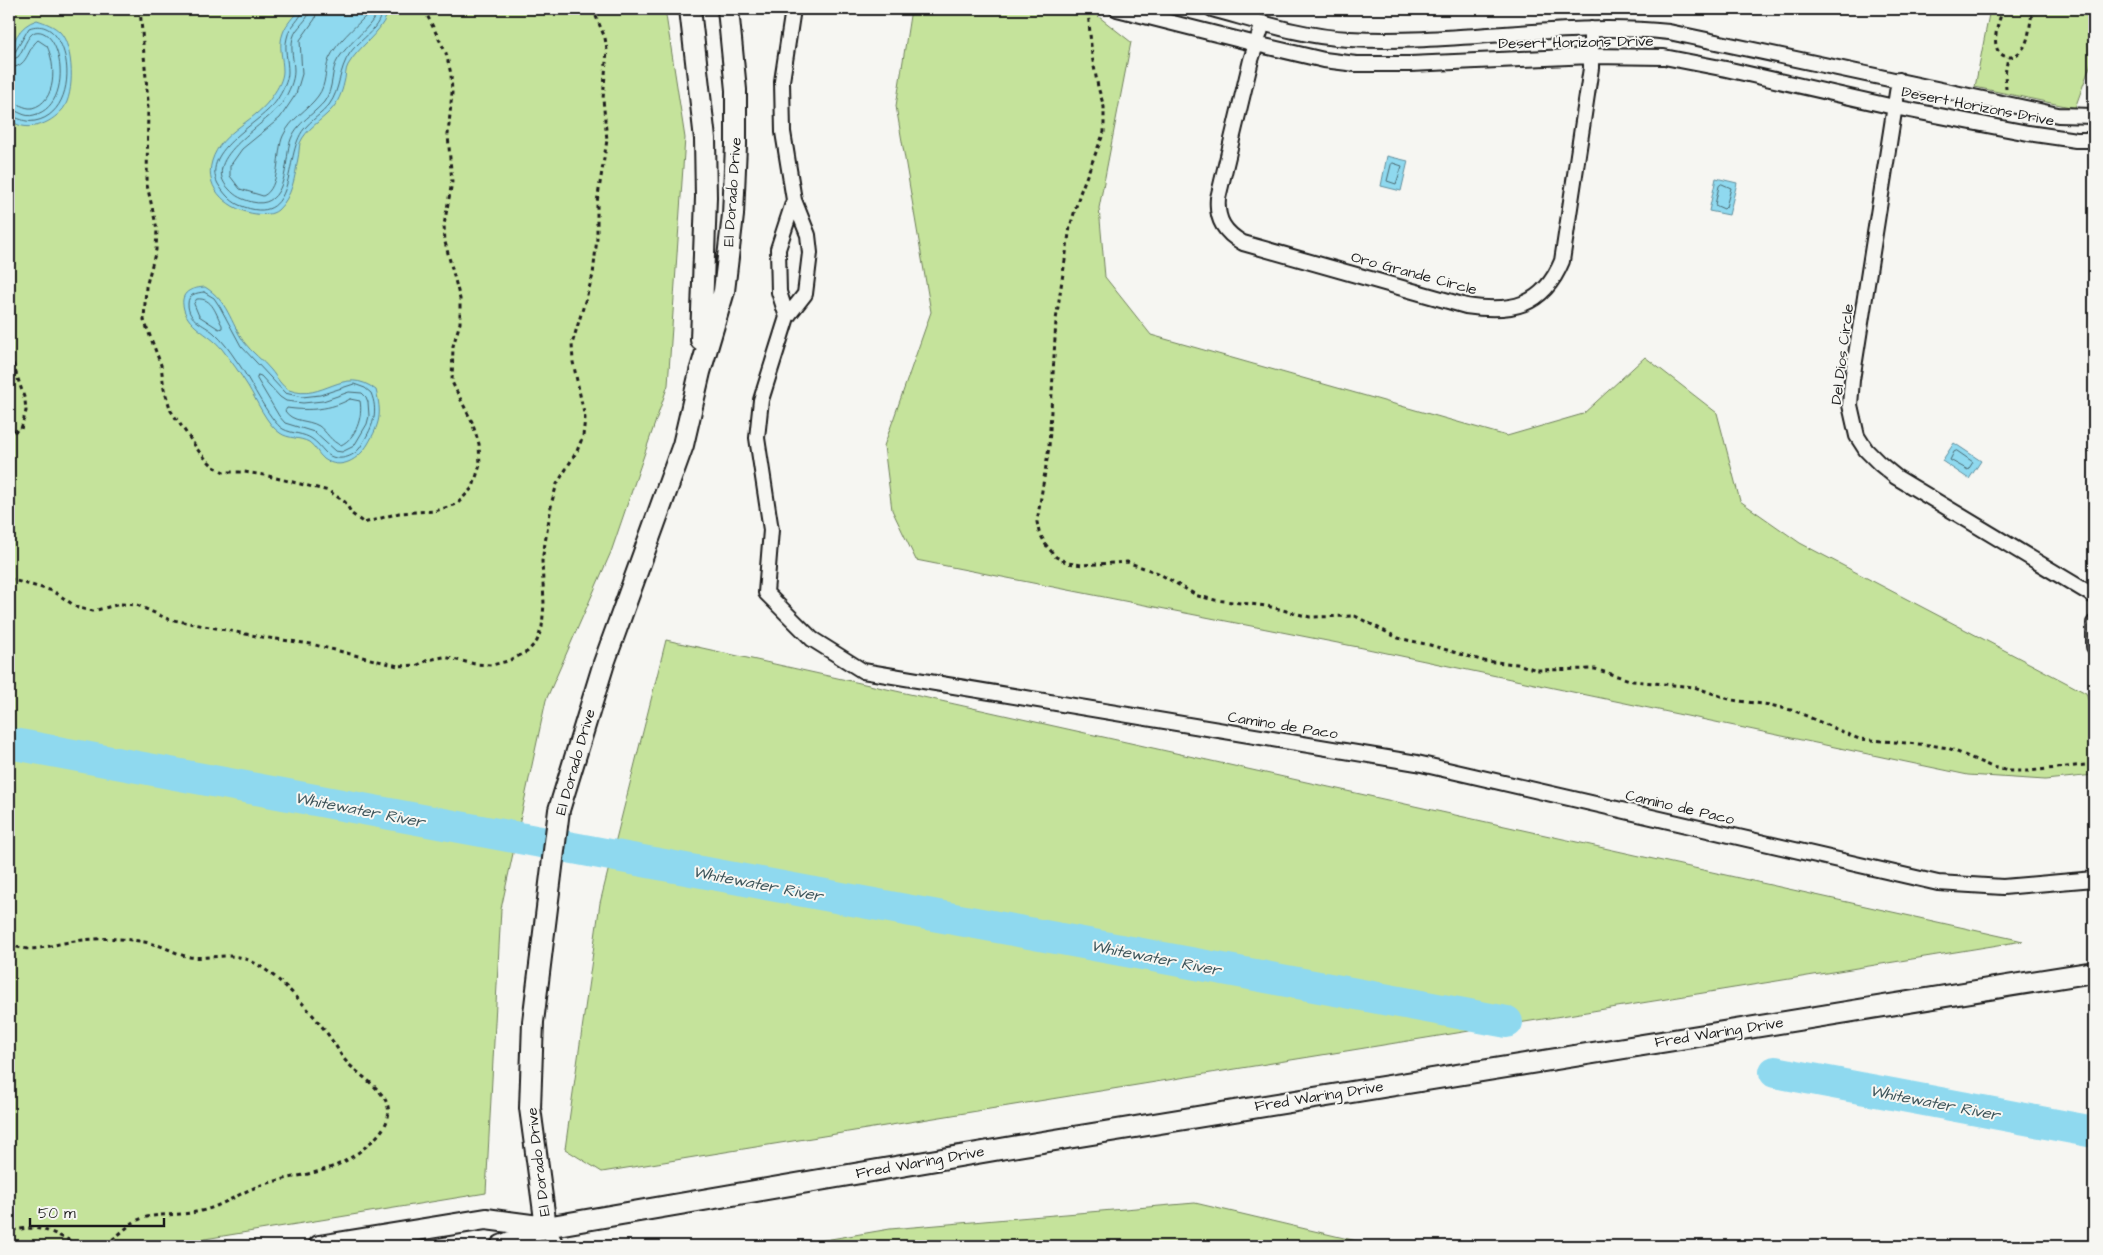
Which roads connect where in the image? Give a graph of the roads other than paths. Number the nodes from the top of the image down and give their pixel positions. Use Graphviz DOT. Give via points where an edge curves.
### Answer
graph roads {
  1 [pos="690,9"];
  2 [pos="728,9"];
  3 [pos="793,9"];
  4 [pos="1117,9"];
  5 [pos="1212,9"];
  6 [pos="1263,23"];
  7 [pos="1591,29"];
  8 [pos="1256,44"];
  9 [pos="1591,56"];
  10 [pos="1899,80"];
  11 [pos="1894,107"];
  12 [pos="2094,116"];
  13 [pos="2094,140"];
  14 [pos="794,200"];
  15 [pos="787,317"];
  16 [pos="700,372"];
  17 [pos="2094,596"];
  18 [pos="2094,623"];
  19 [pos="2094,647"];
  20 [pos="2094,879"];
  21 [pos="2094,972"];
  22 [pos="544,1236"];
  23 [pos="319,1246"];
  24 [pos="502,1246"];
  25 [pos="557,1246"];
  1 -- 16 [label="main road, El Dorado Drive" via="705,139"];
  2 -- 16 [label="main road, El Dorado Drive" via="736,90 733,215 724,291"];
  3 -- 14 [label="street, Camino de Paco" via="782,81 783,132"];
  4 -- 8 [label="street, Desert Horizons Drive"];
  5 -- 6 [label="street, Desert Horizons Drive"];
  6 -- 7 [label="street, Desert Horizons Drive" via="1349,40"];
  6 -- 8 [label="street, Oro Grande Circle"];
  7 -- 9 [label="street, Oro Grande Circle"];
  7 -- 10 [label="street, Desert Horizons Drive" via="1668,32"];
  8 -- 9 [label="street, Desert Horizons Drive" via="1356,64"];
  8 -- 9 [label="street, Oro Grande Circle" via="1218,198 1217,210 1231,236 1243,243 1466,306 1490,309 1519,305 1544,292 1562,261"];
  9 -- 11 [label="street, Desert Horizons Drive" via="1635,55 1686,60"];
  10 -- 11 [label="street, Del Dios Circle"];
  10 -- 12 [label="street, Desert Horizons Drive" via="2058,115"];
  11 -- 13 [label="street, Desert Horizons Drive" via="2028,133"];
  11 -- 17 [label="street, Del Dios Circle" via="1852,380 1850,405 1857,436 1866,450 1896,477"];
  14 -- 15 [label="street, Camino de Paco" via="778,249 779,292"];
  14 -- 15 [label="street, Camino de Paco" via="808,235 810,253 805,294"];
  15 -- 20 [label="street, Camino de Paco" via="761,400 756,438 771,530 766,593 812,638 863,671 1417,764 1938,882 2003,887"];
  16 -- 22 [label="main road, El Dorado Drive" via="682,445 604,663 559,810 533,1022 530,1108"];
  18 -- 19 [label="street"];
  21 -- 22 [label="main road, Fred Waring Drive" via="1028,1144"];
  22 -- 23 [label="main road, Fred Waring Drive" via="486,1219"];
  22 -- 24 [label="main road, Fred Waring Drive"];
  22 -- 25 [label="street"];
}
